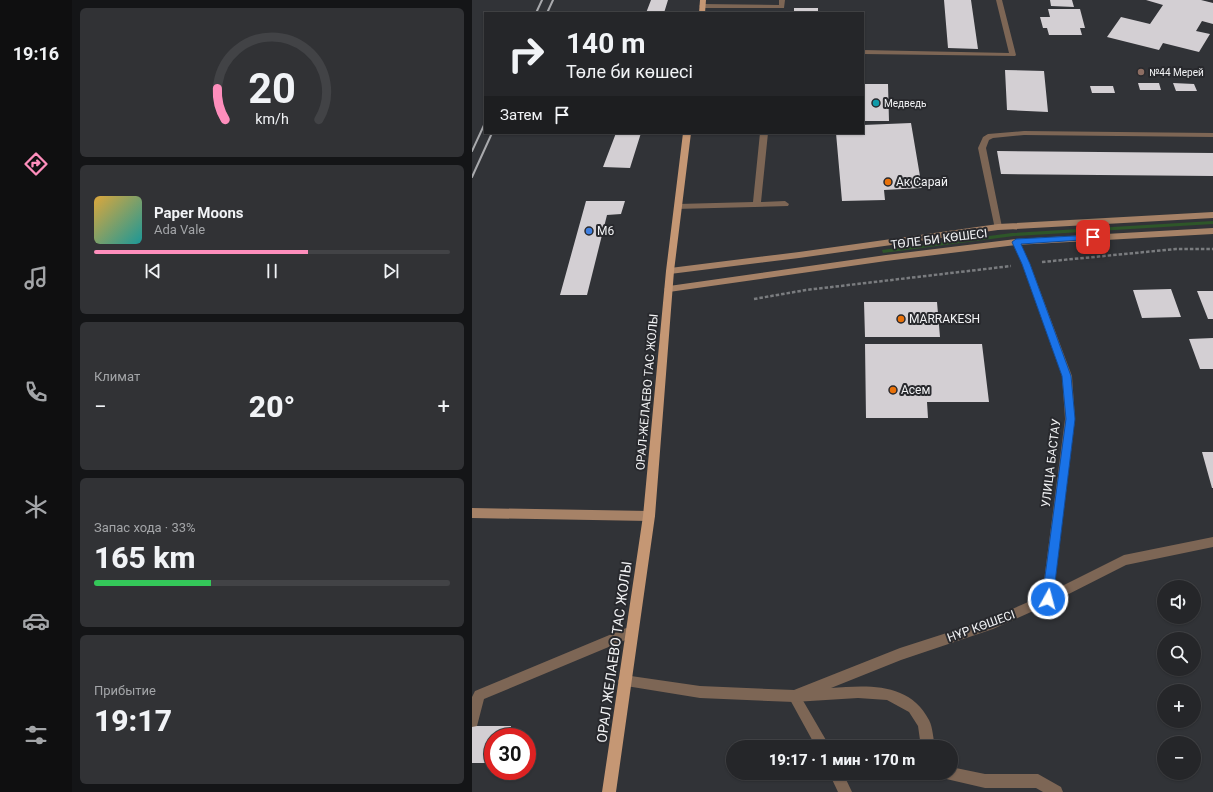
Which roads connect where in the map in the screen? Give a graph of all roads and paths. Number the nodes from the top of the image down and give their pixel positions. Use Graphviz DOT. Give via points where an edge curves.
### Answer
graph roads {
  1 [pos="782,0"];
  2 [pos="999,0"];
  3 [pos="702,6"];
  4 [pos="864,52"];
  5 [pos="687,134"];
  6 [pos="764,134"];
  7 [pos="1213,135"];
  8 [pos="756,204"];
  9 [pos="784,204"];
  10 [pos="678,207"];
  11 [pos="1213,214"];
  12 [pos="998,227"];
  13 [pos="1213,231"];
  14 [pos="1016,242"];
  15 [pos="1213,249"];
  16 [pos="1026,264"];
  17 [pos="670,271"];
  18 [pos="669,289"];
  19 [pos="754,299"];
  20 [pos="472,513"];
  21 [pos="649,516"];
  22 [pos="1213,542"];
  23 [pos="1048,599"];
  24 [pos="631,632"];
  25 [pos="624,681"];
  26 [pos="794,696"];
  27 [pos="472,721"];
  28 [pos="819,740"];
  29 [pos="927,740"];
  30 [pos="958,775"];
  31 [pos="839,780"];
  32 [pos="609,792"];
  33 [pos="845,792"];
  34 [pos="1056,792"];
  1 -- 3 [label="street" via="782,7"];
  2 -- 4 [label="street" via="1013,55"];
  5 -- 10 [label="main road, ОРАЛ-ЖЕЛАЕВО ТАС ЖОЛЫ"];
  6 -- 8 [label="street"];
  7 -- 12 [label="street" via="1024,133 992,136 986,139 982,148"];
  8 -- 9 [label="street"];
  8 -- 10 [label="street"];
  10 -- 17 [label="main road, ОРАЛ-ЖЕЛАЕВО ТАС ЖОЛЫ"];
  11 -- 12 [label="main road, ТӨЛЕ БИ КӨШЕСІ"];
  12 -- 17 [label="main road, ТӨЛЕ БИ КӨШЕСІ"];
  13 -- 14 [label="main road, ТӨЛЕ БИ КӨШЕСІ"];
  14 -- 16 [label="street, УЛИЦА БАСТАУ"];
  14 -- 18 [label="main road, ТӨЛЕ БИ КӨШЕСІ"];
  15 -- 16 [label="path"];
  16 -- 19 [label="path" via="806,290"];
  16 -- 23 [label="street, УЛИЦА БАСТАУ" via="1067,376 1070,419"];
  17 -- 18 [label="main road, ОРАЛ-ЖЕЛАЕВО ТАС ЖОЛЫ"];
  18 -- 21 [label="main road, ОРАЛ-ЖЕЛАЕВО ТАС ЖОЛЫ"];
  20 -- 21 [label="main road"];
  21 -- 24 [label="main road, ОРАЛ ЖЕЛАЕВО ТАС ЖОЛЫ"];
  22 -- 23 [label="street, НҰР КӨШЕСІ" via="1124,560"];
  23 -- 26 [label="street, НҰР КӨШЕСІ" via="989,625 900,654"];
  24 -- 25 [label="main road, ОРАЛ ЖЕЛАЕВО ТАС ЖОЛЫ"];
  24 -- 27 [label="street" via="479,695"];
  25 -- 26 [label="street" via="700,692"];
  25 -- 32 [label="main road, ОРАЛ ЖЕЛАЕВО ТАС ЖОЛЫ"];
  26 -- 28 [label="street"];
  26 -- 29 [label="street" via="858,692 888,694 914,708 924,724"];
  30 -- 34 [label="street" via="985,781 1038,781"];
  31 -- 33 [label="street"];
}
